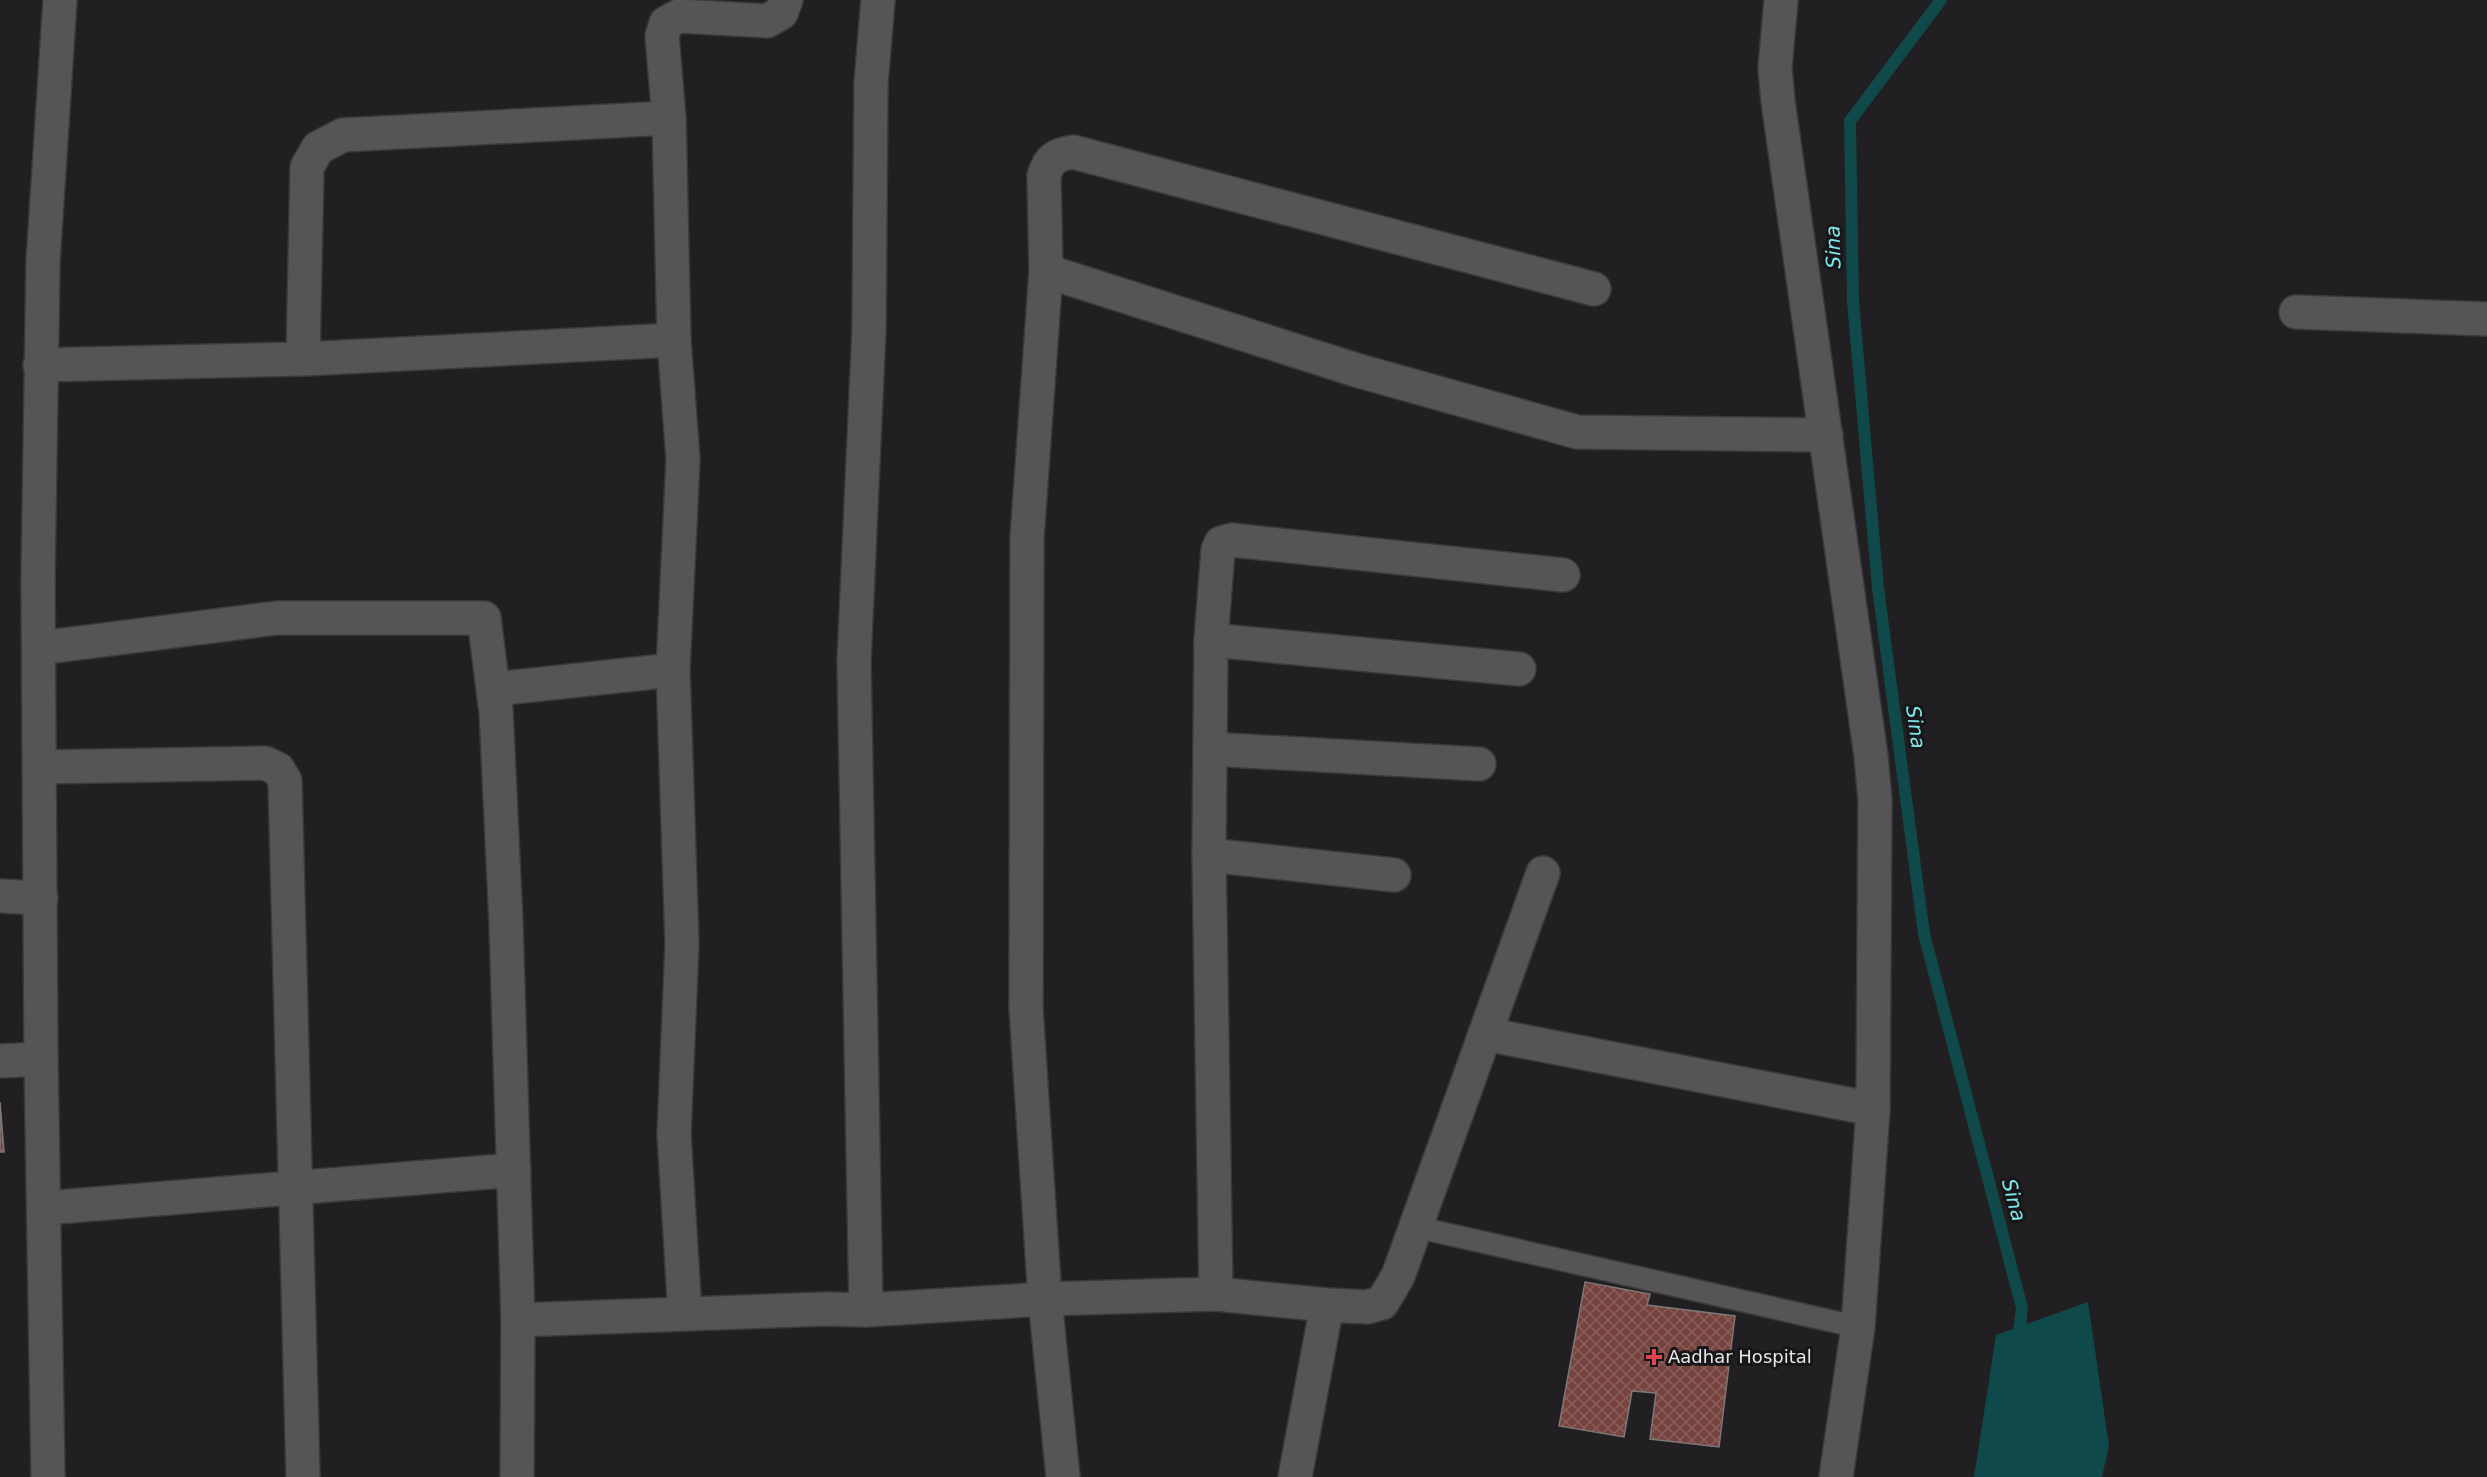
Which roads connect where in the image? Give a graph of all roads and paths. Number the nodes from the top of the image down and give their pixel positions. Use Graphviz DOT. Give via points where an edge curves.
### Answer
graph roads {
  1 [pos="60,0"];
  2 [pos="786,0"];
  3 [pos="878,0"];
  4 [pos="1780,0"];
  5 [pos="669,118"];
  6 [pos="1046,271"];
  7 [pos="1594,289"];
  8 [pos="2296,312"];
  9 [pos="2487,319"];
  10 [pos="674,340"];
  11 [pos="303,359"];
  12 [pos="40,365"];
  13 [pos="1826,435"];
  14 [pos="1563,575"];
  15 [pos="1211,640"];
  16 [pos="39,648"];
  17 [pos="1519,669"];
  18 [pos="673,670"];
  19 [pos="495,705"];
  20 [pos="1210,748"];
  21 [pos="1479,764"];
  22 [pos="40,767"];
  23 [pos="1209,855"];
  24 [pos="1543,873"];
  25 [pos="1394,875"];
  26 [pos="0,896"];
  27 [pos="41,898"];
  28 [pos="1485,1034"];
  29 [pos="41,1059"];
  30 [pos="0,1061"];
  31 [pos="1873,1109"];
  32 [pos="514,1170"];
  33 [pos="295,1189"];
  34 [pos="45,1208"];
  35 [pos="1416,1227"];
  36 [pos="1216,1294"];
  37 [pos="1045,1299"];
  38 [pos="1328,1305"];
  39 [pos="866,1310"];
  40 [pos="685,1314"];
  41 [pos="518,1320"];
  42 [pos="1858,1328"];
  43 [pos="48,1477"];
  44 [pos="303,1477"];
  45 [pos="517,1477"];
  46 [pos="1063,1477"];
  47 [pos="1295,1477"];
  48 [pos="1836,1477"];
  1 -- 12 [label="street"];
  2 -- 5 [label="street" via="780,13 767,21 680,16 666,24 662,36"];
  3 -- 39 [label="street" via="871,83 869,329 854,661"];
  4 -- 13 [label="street" via="1775,68 1778,101"];
  5 -- 10 [label="street"];
  5 -- 11 [label="street" via="344,135 318,148 307,167"];
  6 -- 7 [label="street" via="1044,176 1049,162 1058,154 1073,152"];
  6 -- 13 [label="street" via="1356,370 1577,432"];
  6 -- 37 [label="street" via="1027,538 1026,972"];
  8 -- 9 [label="street"];
  10 -- 11 [label="street"];
  10 -- 18 [label="street" via="684,459"];
  11 -- 12 [label="street"];
  12 -- 16 [label="street"];
  13 -- 31 [label="street" via="1875,800"];
  14 -- 15 [label="street" via="1227,540 1218,550"];
  15 -- 17 [label="street"];
  15 -- 20 [label="street"];
  16 -- 19 [label="street" via="277,618 484,618"];
  16 -- 22 [label="street"];
  18 -- 19 [label="street" via="495,689"];
  18 -- 40 [label="street" via="682,944 674,1134"];
  19 -- 32 [label="street"];
  20 -- 21 [label="street"];
  20 -- 23 [label="street"];
  22 -- 27 [label="street"];
  22 -- 33 [label="street" via="265,763 282,775 287,795"];
  23 -- 25 [label="street"];
  23 -- 36 [label="street"];
  24 -- 28 [label="street"];
  26 -- 27 [label="street"];
  27 -- 29 [label="street"];
  28 -- 31 [label="street"];
  28 -- 35 [label="street"];
  29 -- 30 [label="street"];
  29 -- 34 [label="street"];
  31 -- 42 [label="street"];
  32 -- 33 [label="street"];
  32 -- 41 [label="street"];
  33 -- 34 [label="street"];
  33 -- 44 [label="street"];
  34 -- 43 [label="street"];
  35 -- 38 [label="street" via="1398,1276 1382,1303"];
  35 -- 42 [label="lane"];
  36 -- 37 [label="street"];
  36 -- 38 [label="street"];
  37 -- 39 [label="street"];
  37 -- 46 [label="street"];
  38 -- 47 [label="street"];
  39 -- 40 [label="street"];
  40 -- 41 [label="street"];
  41 -- 45 [label="street"];
  42 -- 48 [label="street"];
}
